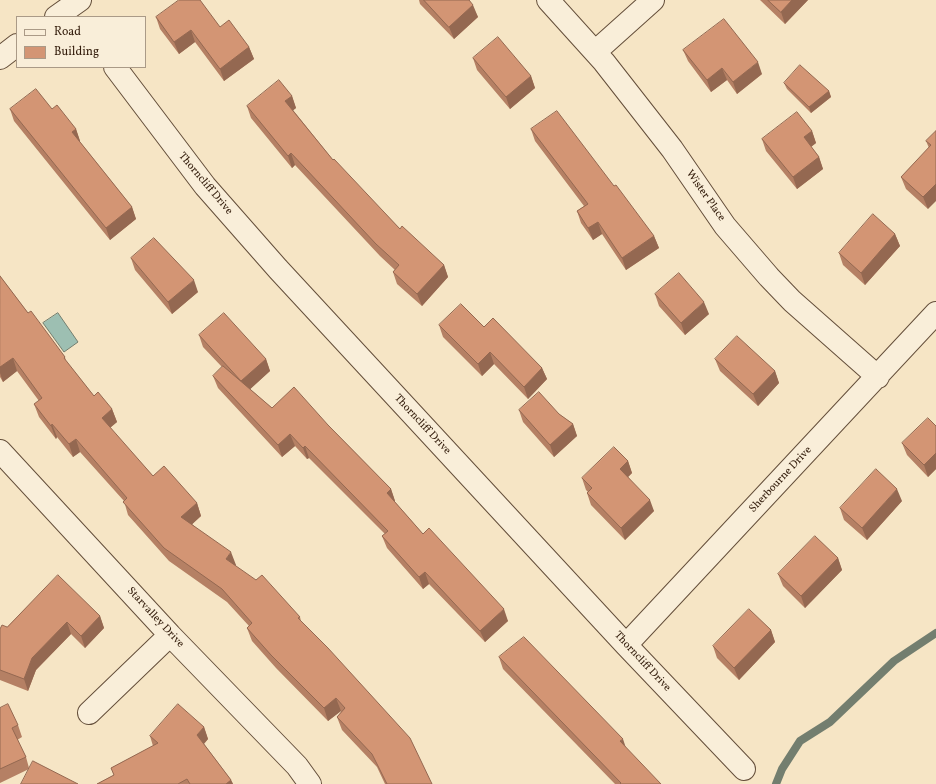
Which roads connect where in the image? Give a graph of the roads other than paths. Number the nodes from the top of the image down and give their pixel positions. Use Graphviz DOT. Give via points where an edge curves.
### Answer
graph roads {
  1 [pos="548,0"];
  2 [pos="653,0"];
  3 [pos="16,46"];
  4 [pos="595,52"];
  5 [pos="0,58"];
  6 [pos="117,68"];
  7 [pos="936,313"];
  8 [pos="878,376"];
  9 [pos="0,451"];
  10 [pos="170,635"];
  11 [pos="626,646"];
  12 [pos="89,713"];
  13 [pos="744,769"];
  14 [pos="310,784"];
  1 -- 4 [label="street, Wister Place"];
  2 -- 4 [label="street"];
  3 -- 5 [label="street"];
  4 -- 8 [label="street, Wister Place" via="672,149 725,226 769,277 792,301"];
  6 -- 11 [label="street, Thorncliff Drive" via="205,186 278,269"];
  7 -- 8 [label="street, Sherbourne Drive"];
  8 -- 11 [label="street, Sherbourne Drive"];
  9 -- 10 [label="street, Starvalley Drive"];
  10 -- 12 [label="street"];
  10 -- 14 [label="street, Starvalley Drive" via="297,766"];
  11 -- 13 [label="street, Thorncliff Drive"];
}
